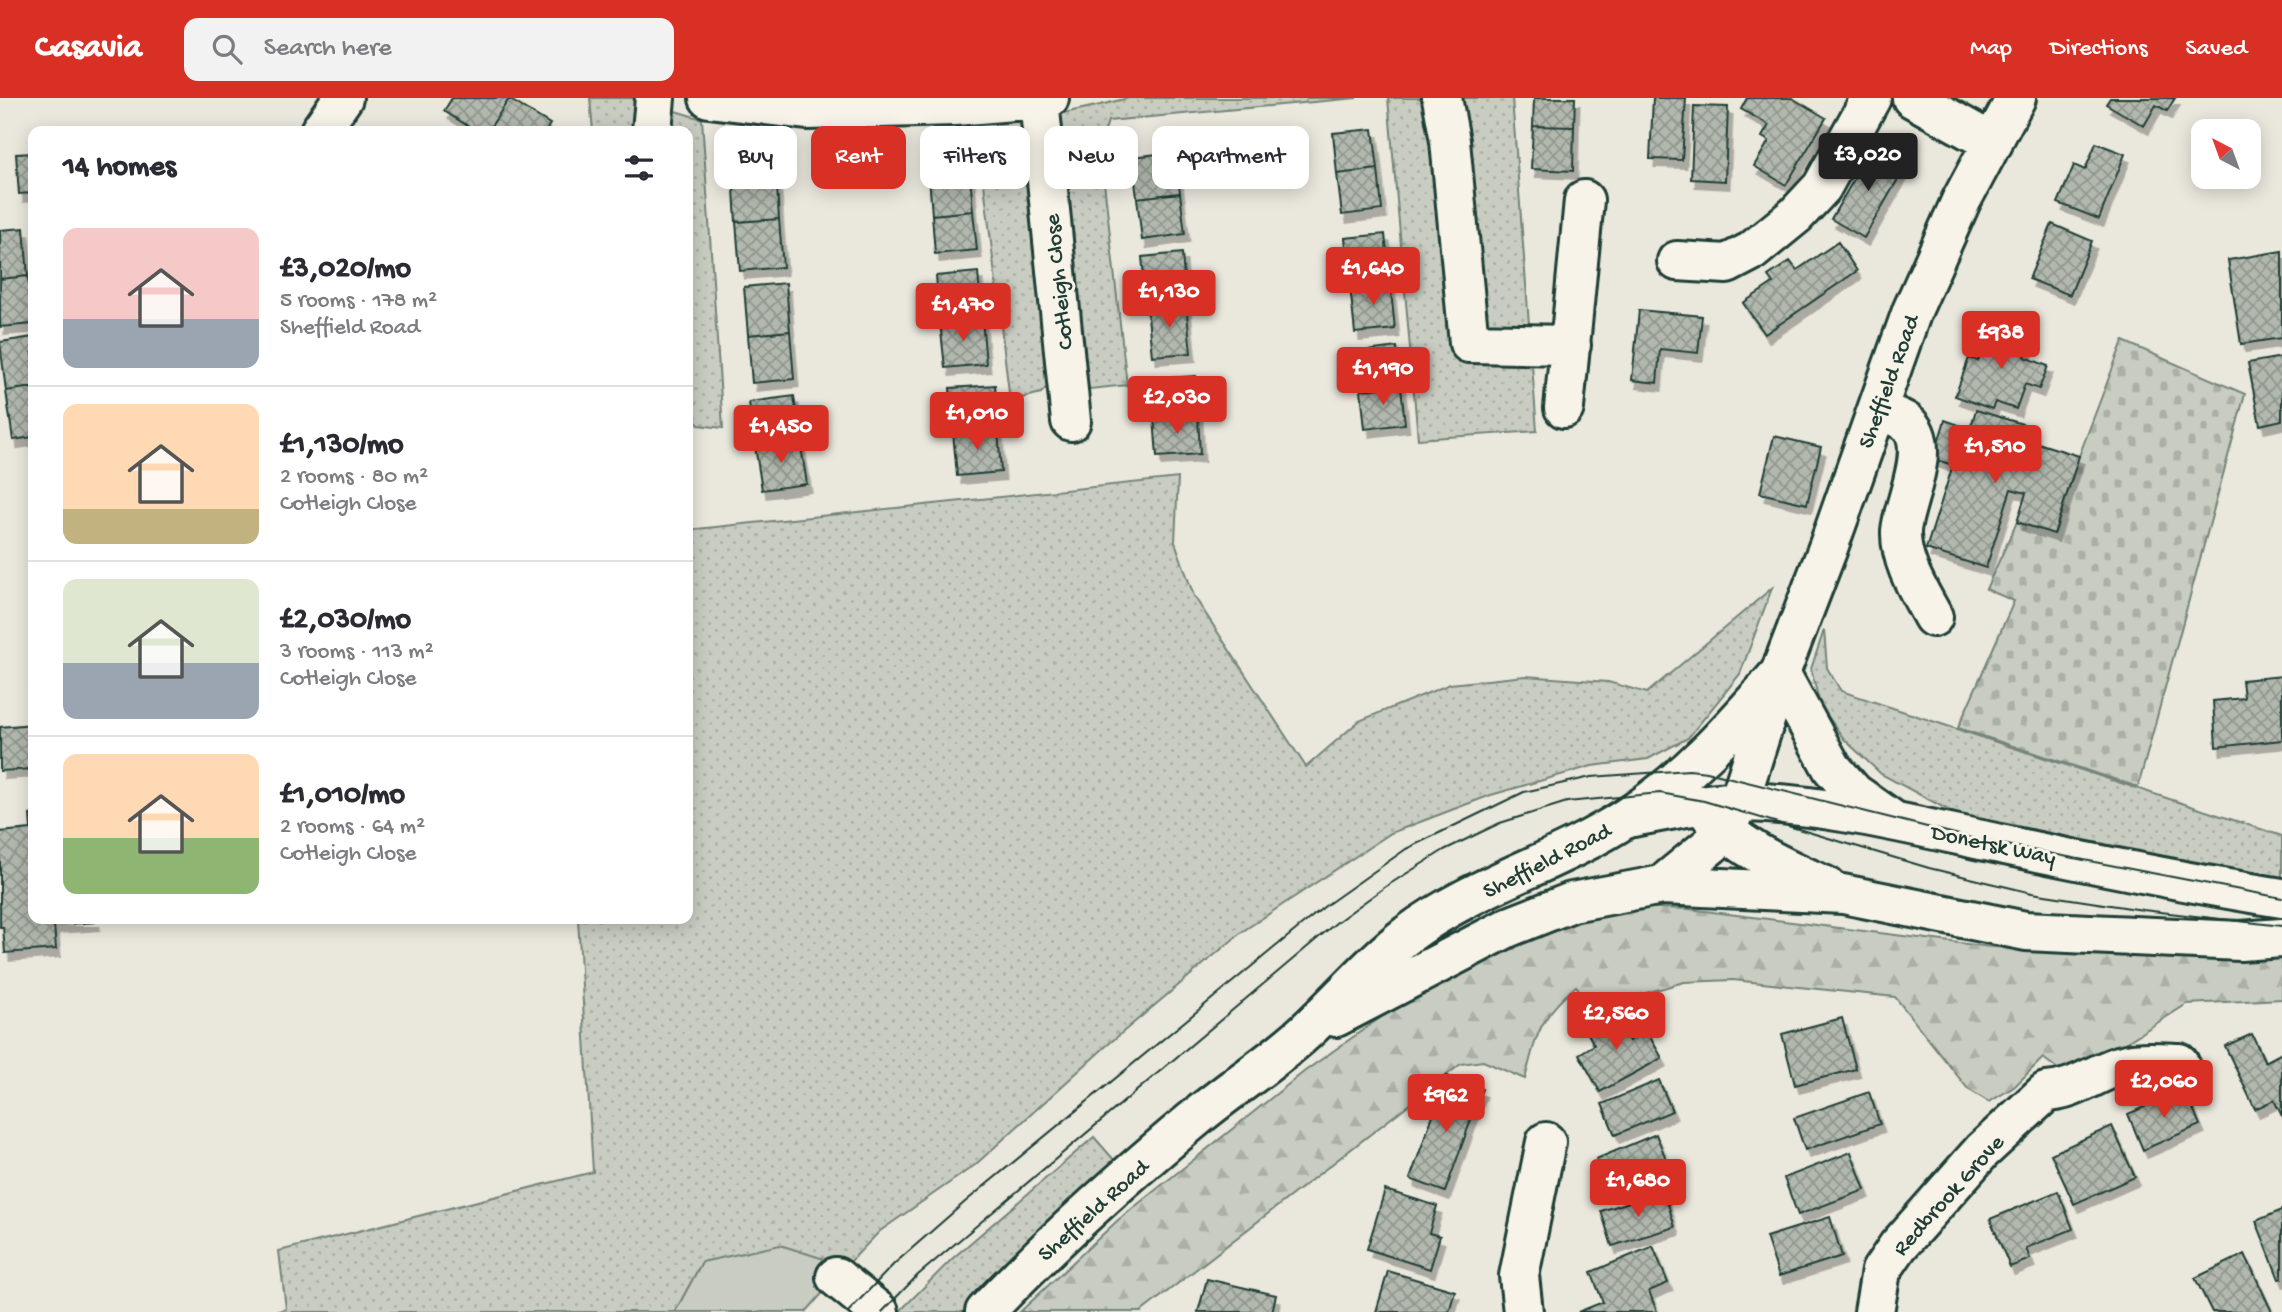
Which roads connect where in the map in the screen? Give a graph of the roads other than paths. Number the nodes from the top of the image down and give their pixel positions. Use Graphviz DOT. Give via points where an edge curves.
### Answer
graph roads {
  1 [pos="344,98"];
  2 [pos="654,98"];
  3 [pos="709,98"];
  4 [pos="1442,98"];
  5 [pos="1871,98"];
  6 [pos="2016,98"];
  7 [pos="1044,99"];
  8 [pos="1914,99"];
  9 [pos="324,126"];
  10 [pos="652,126"];
  11 [pos="1993,143"];
  12 [pos="1584,200"];
  13 [pos="1677,261"];
  14 [pos="1572,345"];
  15 [pos="1564,408"];
  16 [pos="1877,411"];
  17 [pos="1071,421"];
  18 [pos="1933,617"];
  19 [pos="1780,673"];
  20 [pos="1708,755"];
  21 [pos="1722,813"];
  22 [pos="1627,818"];
  23 [pos="1892,820"];
  24 [pos="1651,887"];
  25 [pos="1843,894"];
  26 [pos="2282,898"];
  27 [pos="2282,938"];
  28 [pos="1303,1034"];
  29 [pos="2179,1063"];
  30 [pos="1546,1142"];
  31 [pos="836,1277"];
  32 [pos="879,1312"];
  33 [pos="985,1312"];
  34 [pos="1523,1312"];
  35 [pos="1874,1312"];
  1 -- 9 [label="street"];
  2 -- 10 [label="street"];
  3 -- 7 [label="street" via="807,110"];
  4 -- 14 [label="street" via="1469,343"];
  5 -- 13 [label="street" via="1822,187 1796,215 1752,251 1727,264"];
  6 -- 11 [label="street, Sheffield Road"];
  7 -- 17 [label="street, Cotleigh Close"];
  8 -- 11 [label="street"];
  11 -- 16 [label="street, Sheffield Road" via="1935,256"];
  12 -- 14 [label="street"];
  14 -- 15 [label="street"];
  16 -- 18 [label="street" via="1906,422 1917,435 1918,453 1901,530 1903,554"];
  16 -- 19 [label="street, Sheffield Road"];
  19 -- 20 [label="street, Sheffield Road"];
  19 -- 21 [label="street, Sheffield Road"];
  19 -- 23 [label="street" via="1832,768 1854,793"];
  20 -- 21 [label="street"];
  20 -- 22 [label="street, Sheffield Road"];
  21 -- 22 [label="street, Donetsk Way"];
  21 -- 23 [label="street, Donetsk Way"];
  21 -- 24 [label="street, Sheffield Road"];
  21 -- 25 [label="street" via="1789,870"];
  22 -- 28 [label="street, Sheffield Road" via="1409,934"];
  23 -- 26 [label="street, Donetsk Way" via="2088,863"];
  24 -- 25 [label="street"];
  24 -- 28 [label="street, Sheffield Road" via="1572,902 1509,927"];
  25 -- 27 [label="street" via="2026,931 2240,941"];
  28 -- 33 [label="street, Sheffield Road" via="1106,1194"];
  29 -- 35 [label="street, Redbrook Grove" via="2137,1062 2066,1091 2046,1092 1982,1151 1898,1246 1881,1271"];
  30 -- 34 [label="street" via="1519,1276"];
  31 -- 32 [label="street"];
}
